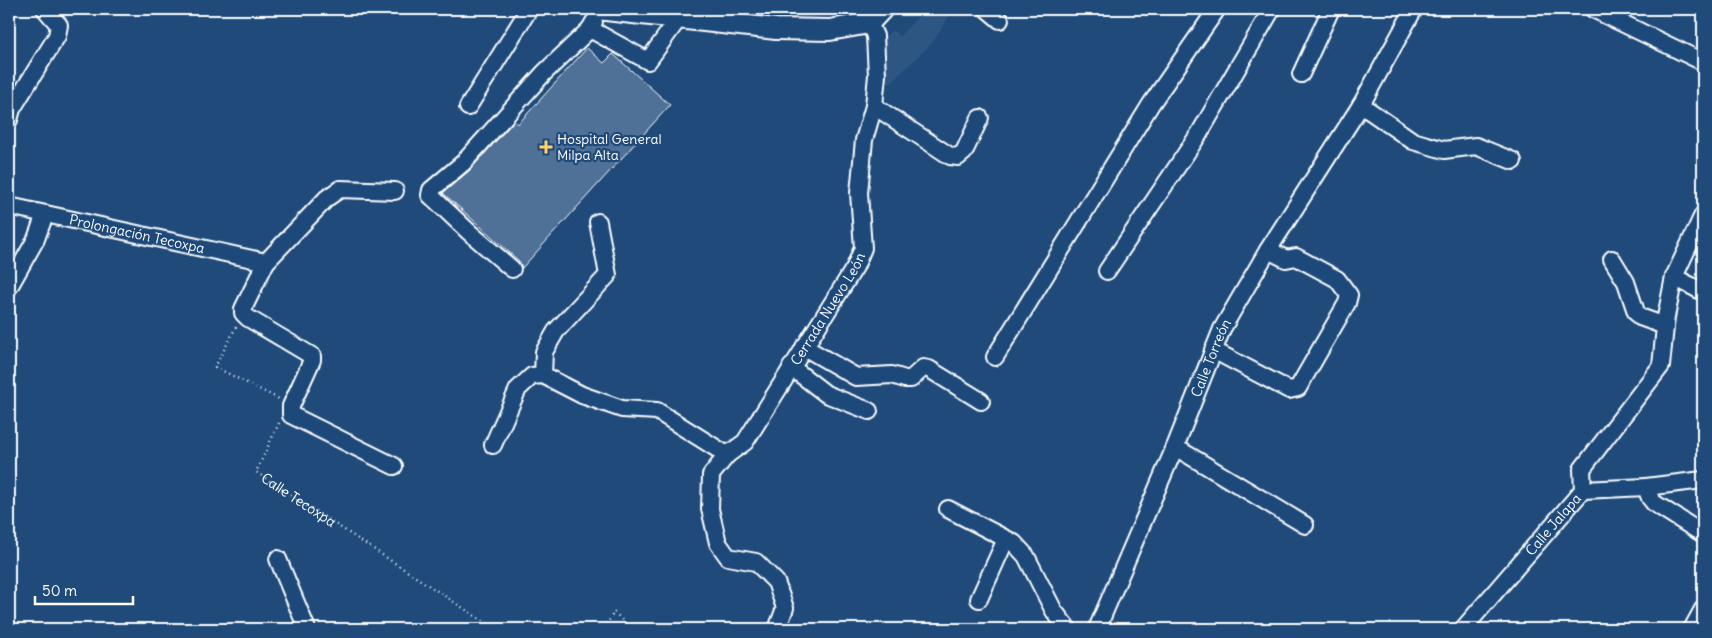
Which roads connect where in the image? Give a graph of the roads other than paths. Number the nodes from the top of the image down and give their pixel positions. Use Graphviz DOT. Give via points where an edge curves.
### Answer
graph roads {
  1 [pos="45,9"];
  2 [pos="529,9"];
  3 [pos="596,9"];
  4 [pos="602,9"];
  5 [pos="987,9"];
  6 [pos="1217,9"];
  7 [pos="1272,9"];
  8 [pos="1331,9"];
  9 [pos="1414,9"];
  10 [pos="1593,9"];
  11 [pos="876,16"];
  12 [pos="679,18"];
  13 [pos="1000,20"];
  14 [pos="590,29"];
  15 [pos="1703,62"];
  16 [pos="1301,74"];
  17 [pos="1361,105"];
  18 [pos="874,106"];
  19 [pos="468,107"];
  20 [pos="980,118"];
  21 [pos="9,120"];
  22 [pos="1513,161"];
  23 [pos="395,191"];
  24 [pos="9,206"];
  25 [pos="45,214"];
  26 [pos="1703,215"];
  27 [pos="598,222"];
  28 [pos="1268,250"];
  29 [pos="1612,260"];
  30 [pos="266,262"];
  31 [pos="512,269"];
  32 [pos="1107,271"];
  33 [pos="1674,276"];
  34 [pos="9,287"];
  35 [pos="1703,292"];
  36 [pos="1665,326"];
  37 [pos="804,347"];
  38 [pos="1213,350"];
  39 [pos="995,357"];
  40 [pos="791,368"];
  41 [pos="544,375"];
  42 [pos="982,401"];
  43 [pos="869,411"];
  44 [pos="493,445"];
  45 [pos="1175,447"];
  46 [pos="727,455"];
  47 [pos="394,466"];
  48 [pos="1703,480"];
  49 [pos="1646,487"];
  50 [pos="1583,490"];
  51 [pos="948,509"];
  52 [pos="1305,525"];
  53 [pos="1703,534"];
  54 [pos="1006,539"];
  55 [pos="278,559"];
  56 [pos="979,599"];
  57 [pos="1703,609"];
  58 [pos="307,629"];
  59 [pos="777,629"];
  60 [pos="1068,629"];
  61 [pos="1097,629"];
  62 [pos="1463,629"];
  63 [pos="1692,629"];
  1 -- 21 [label="street" via="59,26 58,36 12,109"];
  2 -- 19 [label="street"];
  3 -- 4 [label="main road"];
  4 -- 12 [label="main road"];
  4 -- 14 [label="street"];
  5 -- 13 [label="street"];
  6 -- 39 [label="street" via="1152,104"];
  7 -- 32 [label="street" via="1199,134"];
  8 -- 16 [label="street"];
  9 -- 17 [label="street, Calle Torreón"];
  10 -- 15 [label="street"];
  11 -- 12 [label="main road" via="830,30 776,29"];
  11 -- 18 [label="street, Cerrada Nuevo León"];
  12 -- 14 [label="street" via="648,61"];
  14 -- 31 [label="street" via="544,73 463,162 431,190 430,195"];
  17 -- 22 [label="street" via="1413,141 1444,150 1476,146"];
  17 -- 28 [label="street, Calle Torreón"];
  18 -- 20 [label="street" via="950,156 958,157 964,152"];
  18 -- 37 [label="street, Cerrada Nuevo León" via="864,140 859,193 863,248 856,267"];
  23 -- 30 [label="street" via="340,189 327,198"];
  24 -- 25 [label="street, Prolongación Tecoxpa"];
  25 -- 30 [label="street, Prolongación Tecoxpa"];
  25 -- 34 [label="street" via="36,239"];
  26 -- 33 [label="street"];
  27 -- 41 [label="street" via="608,274 556,331 544,352"];
  28 -- 38 [label="street, Calle Torreón" via="1222,328"];
  28 -- 38 [label="street" via="1286,259 1296,257 1337,280 1349,295 1347,303 1298,388 1289,390"];
  29 -- 36 [label="street" via="1626,282 1640,317"];
  30 -- 47 [label="street" via="243,313 312,356 291,406 291,415"];
  33 -- 35 [label="street"];
  33 -- 36 [label="street"];
  36 -- 50 [label="street" via="1661,366 1582,469"];
  37 -- 40 [label="street, Cerrada Nuevo León"];
  37 -- 42 [label="street" via="856,377 892,374 911,379 922,368 929,368"];
  38 -- 45 [label="street, Calle Torreón"];
  40 -- 43 [label="street" via="826,394"];
  40 -- 46 [label="street, Cerrada Nuevo León" via="745,442"];
  41 -- 44 [label="street" via="532,376 518,389"];
  41 -- 46 [label="street" via="582,395 622,408 657,411"];
  45 -- 52 [label="street"];
  45 -- 61 [label="street, Calle Torreón"];
  46 -- 59 [label="street, Cerrada Nuevo León" via="711,475 710,509 718,543 728,557 756,562 776,582 785,608"];
  48 -- 49 [label="street, Calle Jalapa"];
  49 -- 50 [label="street, Calle Jalapa"];
  49 -- 53 [label="street" via="1654,503"];
  50 -- 62 [label="street, Calle Jalapa"];
  51 -- 54 [label="street"];
  54 -- 56 [label="street"];
  54 -- 60 [label="street" via="1026,556 1054,611"];
  55 -- 58 [label="street"];
  57 -- 63 [label="street"];
}
